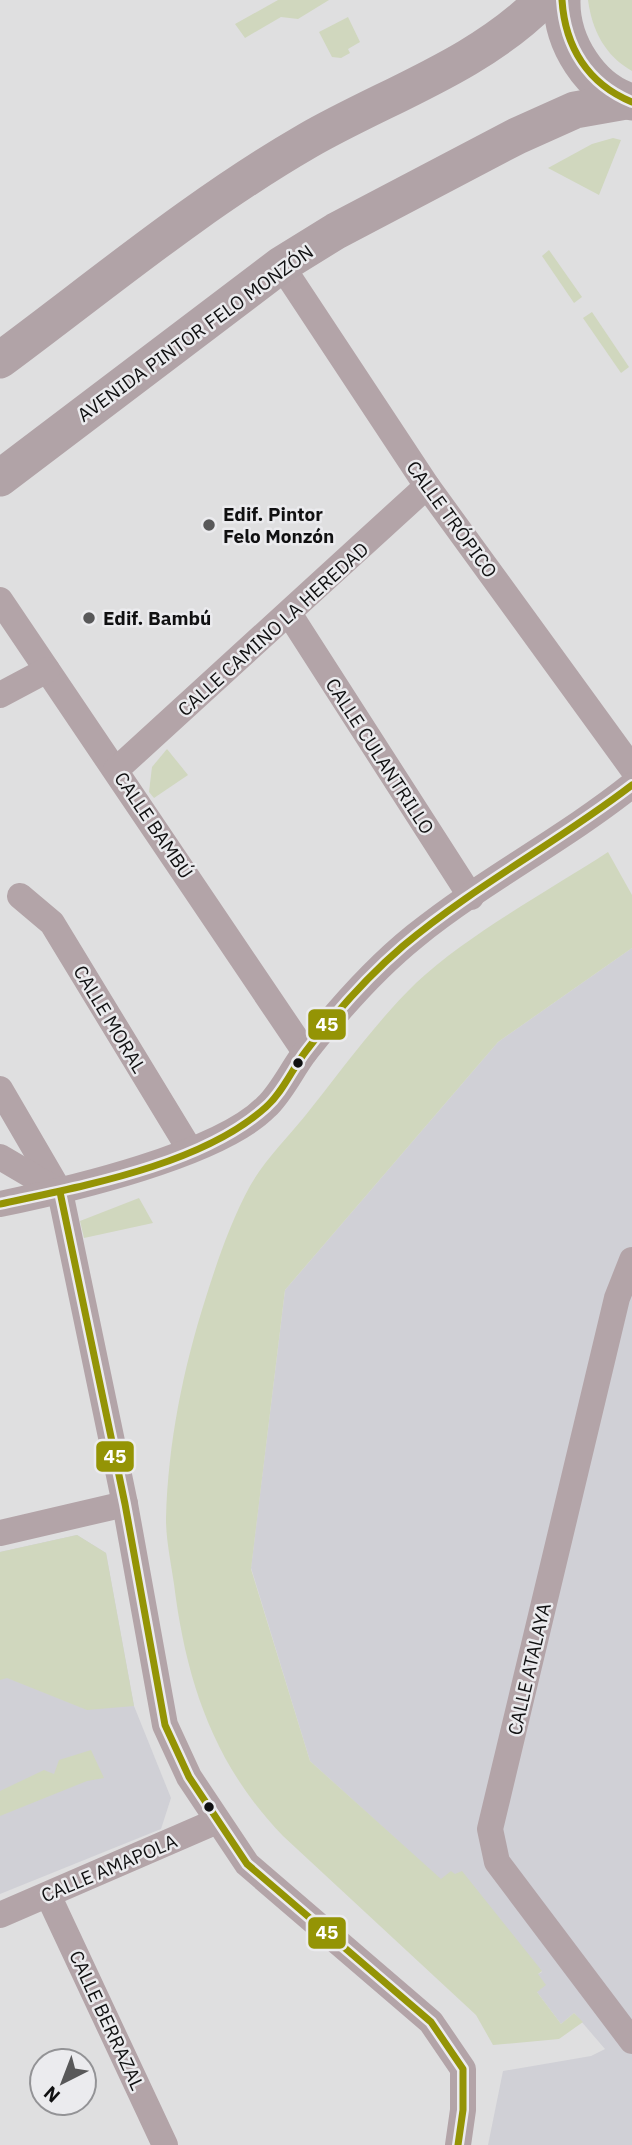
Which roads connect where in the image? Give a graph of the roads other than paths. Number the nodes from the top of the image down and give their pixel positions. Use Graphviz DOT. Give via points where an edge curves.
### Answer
graph roads {
  1 [pos="543,0"];
  2 [pos="562,0"];
  3 [pos="629,101"];
  4 [pos="281,265"];
  5 [pos="0,360"];
  6 [pos="0,478"];
  7 [pos="427,486"];
  8 [pos="0,600"];
  9 [pos="290,615"];
  10 [pos="47,670"];
  11 [pos="0,695"];
  12 [pos="632,768"];
  13 [pos="116,770"];
  14 [pos="632,785"];
  15 [pos="20,896"];
  16 [pos="471,897"];
  17 [pos="305,1052"];
  18 [pos="0,1089"];
  19 [pos="190,1150"];
  20 [pos="0,1157"];
  21 [pos="60,1192"];
  22 [pos="0,1204"];
  23 [pos="632,1260"];
  24 [pos="125,1504"];
  25 [pos="0,1533"];
  26 [pos="217,1821"];
  27 [pos="48,1895"];
  28 [pos="0,1915"];
  29 [pos="630,2036"];
  30 [pos="165,2145"];
  31 [pos="458,2145"];
  1 -- 5 [label="street" via="474,54 307,141 236,186"];
  2 -- 3 [label="street" via="573,51 596,80"];
  3 -- 4 [label="street, AVENIDA PINTOR FELO MONZÓN" via="575,110 517,136"];
  4 -- 6 [label="street, AVENIDA PINTOR FELO MONZÓN"];
  4 -- 7 [label="street, CALLE TRÓPICO"];
  7 -- 9 [label="street, CALLE CAMINO LA HEREDAD"];
  7 -- 12 [label="street, CALLE TRÓPICO"];
  8 -- 10 [label="street, CALLE BAMBÚ"];
  9 -- 13 [label="street, CALLE CAMINO LA HEREDAD"];
  9 -- 16 [label="street, CALLE CULANTRILLO"];
  10 -- 11 [label="street"];
  10 -- 13 [label="street, CALLE BAMBÚ"];
  13 -- 17 [label="street, CALLE BAMBÚ"];
  14 -- 16 [label="street" via="589,820"];
  15 -- 19 [label="street, CALLE MORAL" via="52,923"];
  16 -- 17 [label="street" via="371,975"];
  17 -- 19 [label="street" via="266,1107 227,1136"];
  18 -- 21 [label="street"];
  19 -- 21 [label="street"];
  20 -- 21 [label="street"];
  21 -- 22 [label="street"];
  21 -- 24 [label="street"];
  23 -- 29 [label="street, CALLE ATALAYA" via="617,1298 490,1829 497,1862"];
  24 -- 25 [label="street"];
  24 -- 26 [label="street" via="165,1725 188,1777"];
  26 -- 27 [label="street, CALLE AMAPOLA"];
  26 -- 31 [label="street" via="247,1864 431,2022 463,2069"];
  27 -- 28 [label="street, CALLE AMAPOLA"];
  27 -- 30 [label="street, CALLE BERRAZAL"];
}
